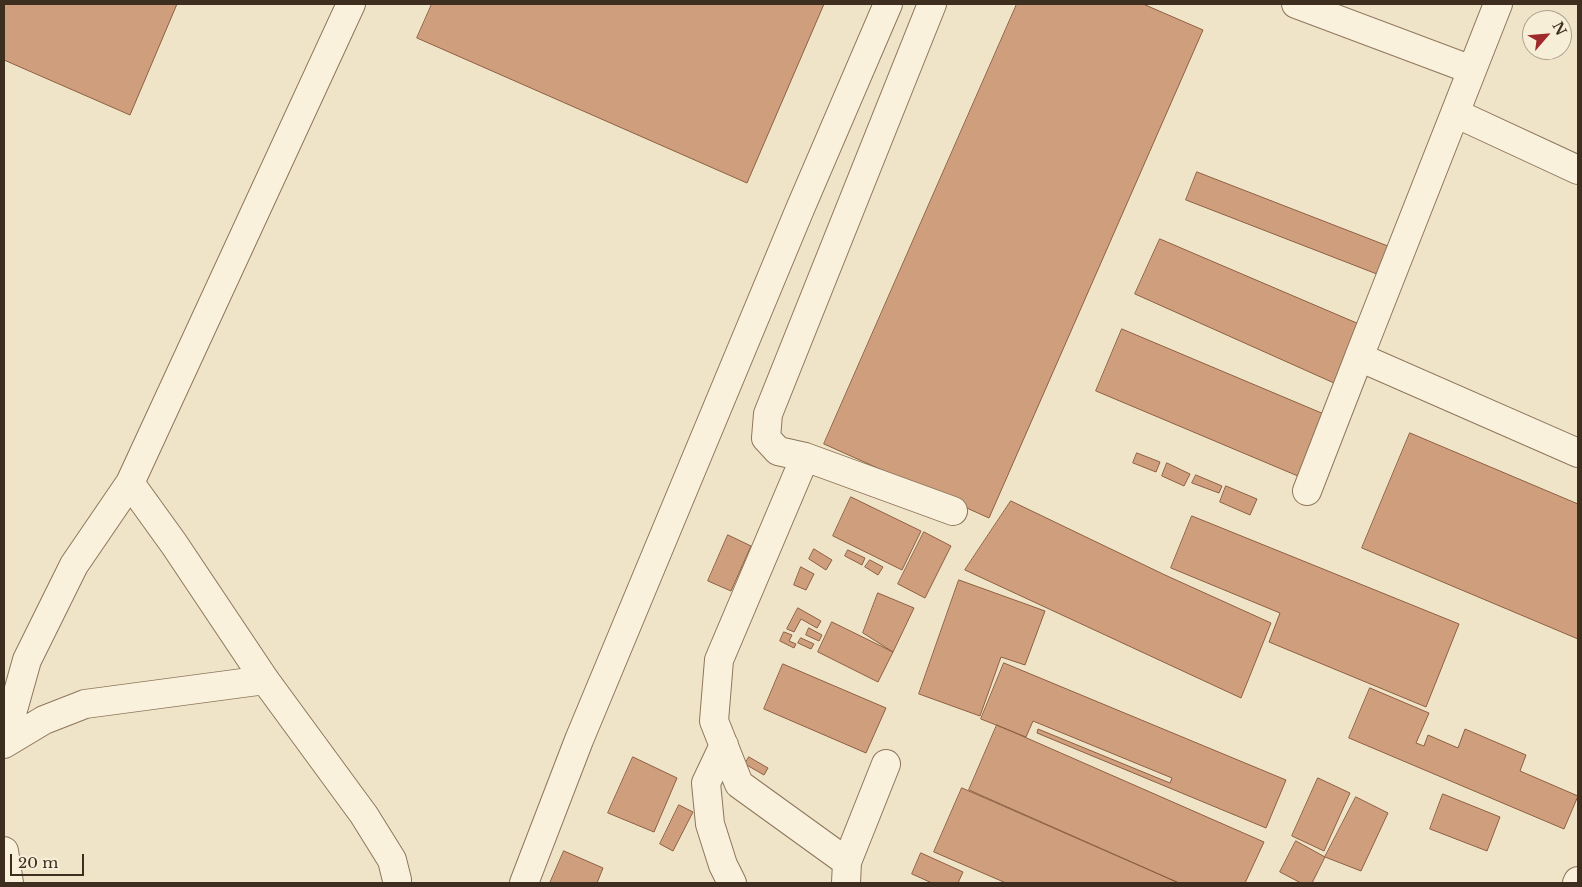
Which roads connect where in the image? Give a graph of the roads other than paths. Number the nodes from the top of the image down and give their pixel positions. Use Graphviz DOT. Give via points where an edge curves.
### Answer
graph roads {
  1 [pos="351,4"];
  2 [pos="888,4"];
  3 [pos="932,4"];
  4 [pos="1296,4"];
  5 [pos="1498,4"];
  6 [pos="1472,70"];
  7 [pos="1455,113"];
  8 [pos="1578,170"];
  9 [pos="1360,357"];
  10 [pos="1578,453"];
  11 [pos="805,457"];
  12 [pos="130,483"];
  13 [pos="1307,491"];
  14 [pos="953,511"];
  15 [pos="265,680"];
  16 [pos="4,743"];
  17 [pos="724,745"];
  18 [pos="886,764"];
  19 [pos="4,851"];
  20 [pos="846,873"];
  21 [pos="9,883"];
  22 [pos="397,883"];
  23 [pos="524,883"];
  24 [pos="732,883"];
  1 -- 12 [label="street"];
  2 -- 23 [label="street" via="578,740"];
  3 -- 11 [label="street" via="768,414 766,438 778,451"];
  4 -- 6 [label="street"];
  5 -- 6 [label="street"];
  6 -- 7 [label="street"];
  7 -- 8 [label="street"];
  7 -- 9 [label="street"];
  9 -- 10 [label="street"];
  9 -- 13 [label="street"];
  11 -- 14 [label="street"];
  11 -- 17 [label="street" via="719,660 714,721"];
  12 -- 15 [label="street"];
  12 -- 16 [label="street" via="74,565 27,660"];
  15 -- 16 [label="street" via="85,704 44,720"];
  15 -- 22 [label="street" via="364,815 392,860"];
  17 -- 20 [label="street" via="739,784"];
  17 -- 24 [label="street" via="706,783 710,824"];
  18 -- 20 [label="street"];
  19 -- 21 [label="street"];
}
